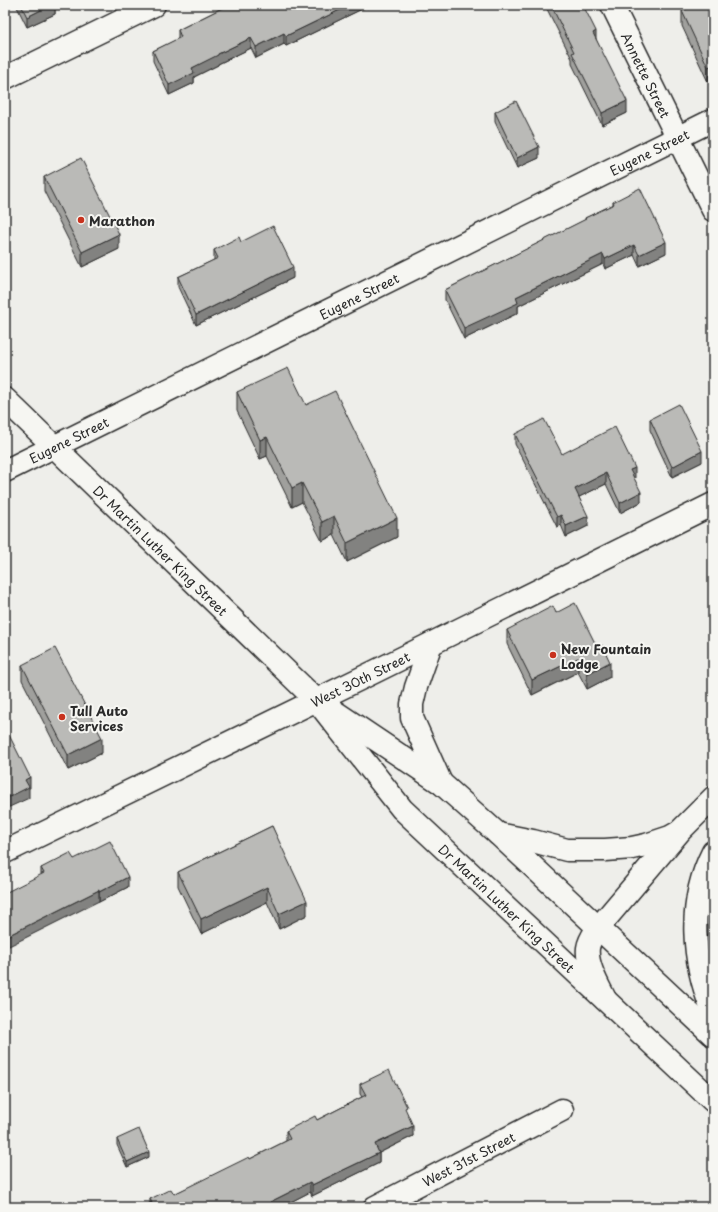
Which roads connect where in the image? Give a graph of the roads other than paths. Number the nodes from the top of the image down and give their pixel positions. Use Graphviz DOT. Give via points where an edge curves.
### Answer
graph roads {
  1 [pos="154,5"];
  2 [pos="612,5"];
  3 [pos="5,78"];
  4 [pos="713,120"];
  5 [pos="677,137"];
  6 [pos="713,210"];
  7 [pos="5,399"];
  8 [pos="55,446"];
  9 [pos="5,471"];
  10 [pos="713,504"];
  11 [pos="431,644"];
  12 [pos="316,700"];
  13 [pos="441,783"];
  14 [pos="713,798"];
  15 [pos="681,830"];
  16 [pos="498,834"];
  17 [pos="5,852"];
  18 [pos="713,852"];
  19 [pos="598,928"];
  20 [pos="604,999"];
  21 [pos="713,1012"];
  22 [pos="713,1035"];
  23 [pos="713,1101"];
  24 [pos="562,1110"];
  25 [pos="375,1207"];
  1 -- 3 [label="main road"];
  2 -- 5 [label="main road, Annette Street"];
  4 -- 5 [label="main road, Eugene Street"];
  5 -- 6 [label="main road, Annette Street"];
  5 -- 8 [label="main road, Eugene Street"];
  7 -- 8 [label="main road, Dr Martin Luther King Street"];
  8 -- 9 [label="main road, Eugene Street"];
  8 -- 12 [label="main road, Dr Martin Luther King Street"];
  10 -- 11 [label="main road, West 30th Street"];
  11 -- 12 [label="main road, West 30th Street"];
  11 -- 13 [label="main road" via="416,687 412,718"];
  12 -- 13 [label="main road, Dr Martin Luther King Street"];
  12 -- 17 [label="main road, West 30th Street"];
  12 -- 20 [label="main road, Dr Martin Luther King Street" via="402,809"];
  13 -- 16 [label="main road, Dr Martin Luther King Street"];
  14 -- 15 [label="main road"];
  15 -- 16 [label="main road" via="670,837 646,845 604,850 567,850"];
  15 -- 19 [label="main road"];
  16 -- 19 [label="main road, Dr Martin Luther King Street"];
  18 -- 21 [label="main road" via="698,895 694,928 704,991"];
  19 -- 20 [label="main road" via="588,947 588,959"];
  19 -- 22 [label="main road, Dr Martin Luther King Street"];
  20 -- 23 [label="main road, Dr Martin Luther King Street"];
  24 -- 25 [label="main road, West 31st Street"];
}
